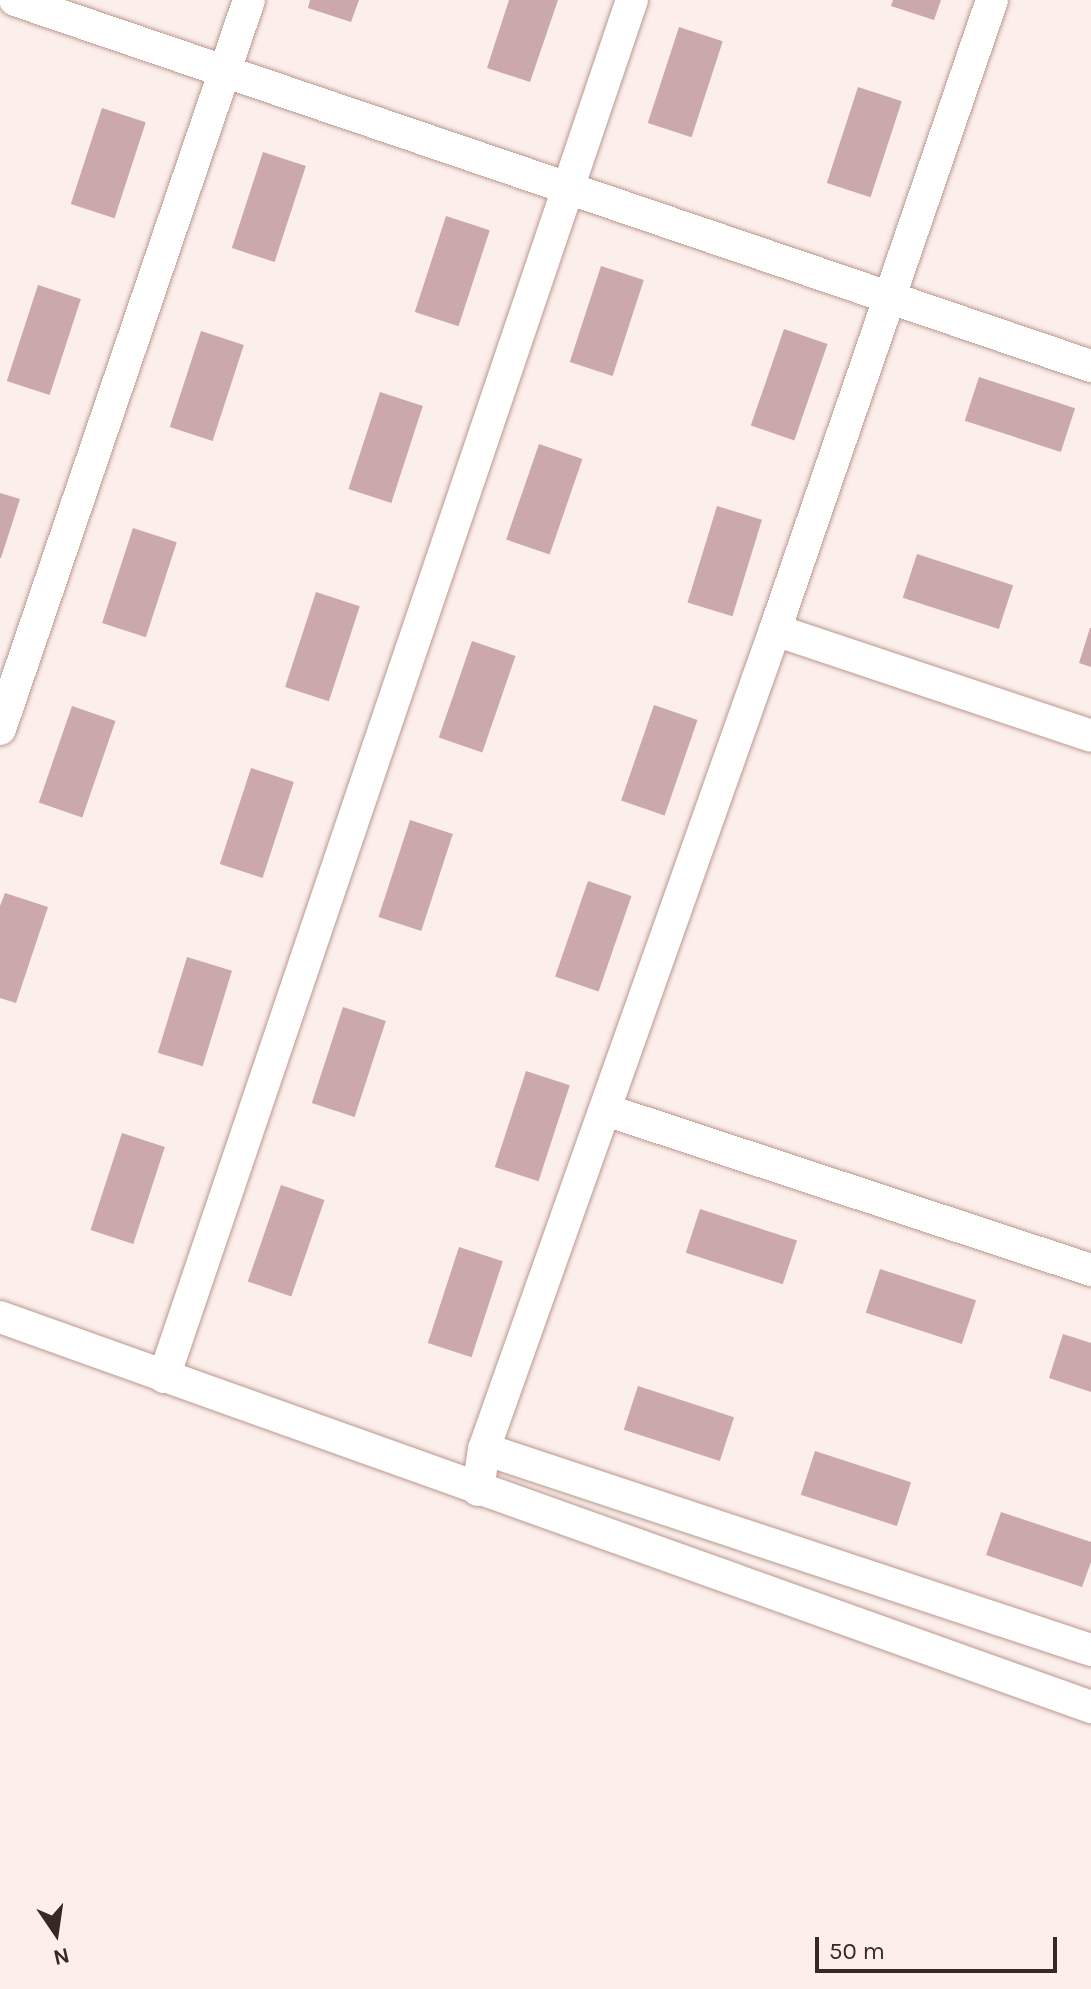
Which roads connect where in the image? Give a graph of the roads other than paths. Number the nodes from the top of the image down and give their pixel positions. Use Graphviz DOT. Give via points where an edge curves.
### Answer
graph roads {
  1 [pos="15,0"];
  2 [pos="249,0"];
  3 [pos="632,0"];
  4 [pos="992,0"];
  5 [pos="225,72"];
  6 [pos="565,188"];
  7 [pos="889,299"];
  8 [pos="1091,366"];
  9 [pos="775,630"];
  10 [pos="0,729"];
  11 [pos="1091,736"];
  12 [pos="606,1110"];
  13 [pos="1091,1270"];
  14 [pos="0,1317"];
  15 [pos="164,1377"];
  16 [pos="484,1449"];
  17 [pos="478,1490"];
  18 [pos="1091,1650"];
  19 [pos="1091,1707"];
  1 -- 5 [label="street"];
  2 -- 5 [label="street"];
  3 -- 6 [label="street"];
  4 -- 7 [label="street"];
  5 -- 6 [label="street"];
  5 -- 10 [label="street"];
  6 -- 7 [label="street"];
  6 -- 15 [label="street"];
  7 -- 8 [label="street"];
  7 -- 9 [label="street"];
  9 -- 11 [label="street"];
  9 -- 12 [label="street"];
  12 -- 13 [label="street"];
  12 -- 16 [label="street"];
  14 -- 15 [label="street"];
  15 -- 17 [label="street"];
  16 -- 17 [label="street"];
  16 -- 18 [label="street"];
  17 -- 19 [label="street"];
}
